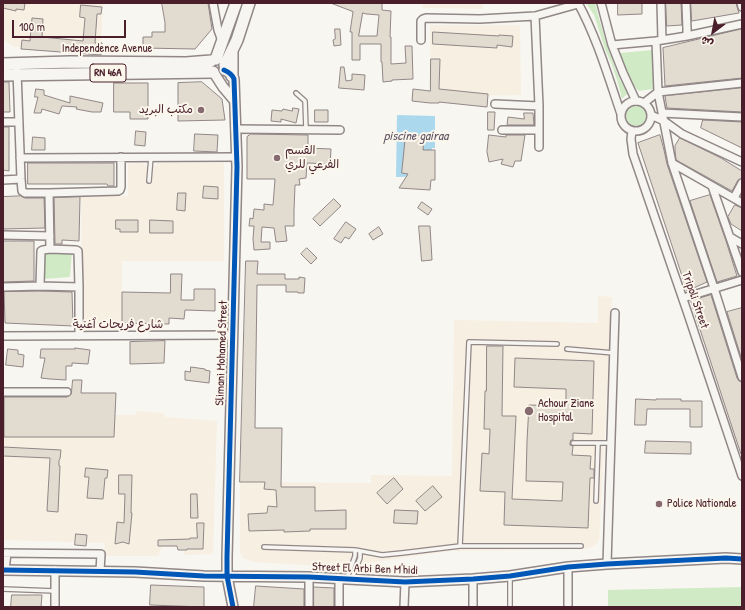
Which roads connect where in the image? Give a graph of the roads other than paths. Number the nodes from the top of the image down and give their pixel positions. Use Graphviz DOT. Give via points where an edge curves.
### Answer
graph roads {
  1 [pos="213,3"];
  2 [pos="236,3"];
  3 [pos="249,3"];
  4 [pos="578,3"];
  5 [pos="601,3"];
  6 [pos="661,3"];
  7 [pos="686,3"];
  8 [pos="741,3"];
  9 [pos="742,7"];
  10 [pos="535,16"];
  11 [pos="742,24"];
  12 [pos="687,36"];
  13 [pos="421,40"];
  14 [pos="222,41"];
  15 [pos="659,41"];
  16 [pos="612,44"];
  17 [pos="186,62"];
  18 [pos="3,64"];
  19 [pos="219,68"];
  20 [pos="17,69"];
  21 [pos="3,75"];
  22 [pos="742,83"];
  23 [pos="658,92"];
  24 [pos="296,93"];
  25 [pos="234,100"];
  26 [pos="636,101"];
  27 [pos="644,103"];
  28 [pos="495,104"];
  29 [pos="539,106"];
  30 [pos="621,114"];
  31 [pos="651,115"];
  32 [pos="663,117"];
  33 [pos="742,117"];
  34 [pos="3,122"];
  35 [pos="19,122"];
  36 [pos="235,129"];
  37 [pos="306,129"];
  38 [pos="340,130"];
  39 [pos="502,130"];
  40 [pos="539,130"];
  41 [pos="632,131"];
  42 [pos="539,146"];
  43 [pos="121,157"];
  44 [pos="151,157"];
  45 [pos="237,157"];
  46 [pos="20,158"];
  47 [pos="742,162"];
  48 [pos="672,163"];
  49 [pos="20,179"];
  50 [pos="3,180"];
  51 [pos="149,180"];
  52 [pos="742,183"];
  53 [pos="712,186"];
  54 [pos="49,193"];
  55 [pos="734,198"];
  56 [pos="742,203"];
  57 [pos="3,235"];
  58 [pos="50,236"];
  59 [pos="730,237"];
  60 [pos="742,244"];
  61 [pos="50,249"];
  62 [pos="742,272"];
  63 [pos="742,280"];
  64 [pos="3,286"];
  65 [pos="40,286"];
  66 [pos="80,286"];
  67 [pos="714,288"];
  68 [pos="683,298"];
  69 [pos="615,313"];
  70 [pos="233,334"];
  71 [pos="3,336"];
  72 [pos="79,336"];
  73 [pos="557,344"];
  74 [pos="568,350"];
  75 [pos="614,353"];
  76 [pos="742,377"];
  77 [pos="3,392"];
  78 [pos="67,392"];
  79 [pos="573,442"];
  80 [pos="598,443"];
  81 [pos="611,443"];
  82 [pos="742,476"];
  83 [pos="596,501"];
  84 [pos="460,546"];
  85 [pos="581,546"];
  86 [pos="264,547"];
  87 [pos="355,550"];
  88 [pos="360,551"];
  89 [pos="5,553"];
  90 [pos="742,553"];
  91 [pos="726,558"];
  92 [pos="742,559"];
  93 [pos="607,564"];
  94 [pos="568,567"];
  95 [pos="4,570"];
  96 [pos="55,570"];
  97 [pos="100,571"];
  98 [pos="227,576"];
  99 [pos="510,576"];
  100 [pos="309,577"];
  101 [pos="346,579"];
  102 [pos="473,580"];
  103 [pos="405,582"];
  104 [pos="3,589"];
  105 [pos="55,591"];
  106 [pos="54,607"];
  107 [pos="233,607"];
  108 [pos="309,607"];
  109 [pos="339,607"];
  110 [pos="404,607"];
  111 [pos="473,607"];
  112 [pos="510,607"];
  113 [pos="568,607"];
  1 -- 14 [label="street"];
  2 -- 14 [label="main road"];
  3 -- 19 [label="main road" via="237,40"];
  4 -- 10 [label="street"];
  4 -- 30 [label="street" via="588,22"];
  5 -- 16 [label="street"];
  6 -- 15 [label="street"];
  7 -- 12 [label="street"];
  8 -- 9 [label="street"];
  10 -- 13 [label="street" via="426,18 421,21"];
  10 -- 29 [label="street"];
  11 -- 12 [label="street"];
  12 -- 15 [label="street"];
  14 -- 17 [label="main road" via="206,55"];
  14 -- 19 [label="main road"];
  15 -- 16 [label="street"];
  15 -- 23 [label="street"];
  16 -- 26 [label="street"];
  17 -- 19 [label="main road, Independence Avenue / RN 46A"];
  17 -- 20 [label="main road, Independence Avenue / RN 46A" via="70,62"];
  18 -- 20 [label="main road, Independence Avenue / RN 46A"];
  19 -- 20 [label="main road, Independence Avenue / RN 46A"];
  19 -- 25 [label="street" via="223,87"];
  19 -- 25 [label="street, Slimani Mohamed Street" via="235,85"];
  20 -- 21 [label="main road, Independence Avenue / RN 46A"];
  20 -- 35 [label="street"];
  22 -- 23 [label="street"];
  23 -- 27 [label="street"];
  23 -- 32 [label="street"];
  24 -- 37 [label="lane" via="305,101"];
  25 -- 36 [label="street, Slimani Mohamed Street"];
  26 -- 27 [label="street"];
  26 -- 30 [label="street" via="629,102"];
  27 -- 31 [label="street"];
  28 -- 29 [label="street"];
  29 -- 40 [label="street"];
  30 -- 41 [label="street" via="621,121"];
  31 -- 32 [label="street"];
  31 -- 41 [label="street" via="646,127"];
  32 -- 33 [label="street"];
  32 -- 47 [label="street" via="682,134"];
  32 -- 48 [label="street"];
  34 -- 35 [label="street"];
  35 -- 46 [label="street"];
  36 -- 37 [label="street"];
  36 -- 45 [label="street, Slimani Mohamed Street"];
  37 -- 38 [label="street"];
  39 -- 40 [label="street"];
  40 -- 42 [label="street"];
  41 -- 68 [label="street, Tripoli Street" via="633,154"];
  43 -- 44 [label="street"];
  43 -- 46 [label="street"];
  43 -- 54 [label="street" via="121,187 118,191"];
  44 -- 45 [label="street"];
  44 -- 51 [label="lane"];
  45 -- 70 [label="street, Slimani Mohamed Street"];
  46 -- 49 [label="street"];
  48 -- 53 [label="street"];
  48 -- 67 [label="street"];
  49 -- 50 [label="street"];
  49 -- 54 [label="street" via="22,191 25,193"];
  52 -- 55 [label="street"];
  53 -- 55 [label="street"];
  53 -- 59 [label="street"];
  54 -- 58 [label="street"];
  55 -- 56 [label="street"];
  57 -- 58 [label="street"];
  58 -- 61 [label="street"];
  59 -- 60 [label="street"];
  59 -- 62 [label="street"];
  61 -- 65 [label="street" via="42,250"];
  61 -- 66 [label="street" via="78,251"];
  63 -- 67 [label="street"];
  64 -- 65 [label="street"];
  65 -- 66 [label="street"];
  66 -- 72 [label="street"];
  67 -- 68 [label="street"];
  67 -- 76 [label="street"];
  68 -- 82 [label="street, Tripoli Street"];
  69 -- 75 [label="street"];
  70 -- 72 [label="street, شارع فريحات ٱغنية"];
  70 -- 98 [label="street, Slimani Mohamed Street"];
  71 -- 72 [label="street, شارع فريحات ٱغنية"];
  73 -- 84 [label="lane" via="469,342"];
  74 -- 75 [label="lane"];
  75 -- 81 [label="street"];
  77 -- 78 [label="street"];
  79 -- 80 [label="lane"];
  80 -- 81 [label="lane"];
  80 -- 83 [label="lane"];
  81 -- 93 [label="street"];
  84 -- 85 [label="lane"];
  84 -- 88 [label="lane" via="382,555"];
  86 -- 87 [label="lane"];
  87 -- 88 [label="lane"];
  87 -- 101 [label="lane"];
  88 -- 101 [label="lane" via="360,558"];
  89 -- 95 [label="street"];
  89 -- 97 [label="street" via="101,554"];
  90 -- 91 [label="street, Street El Arbi Ben M'hidi"];
  91 -- 92 [label="street, Street El Arbi Ben M'hidi"];
  91 -- 93 [label="street, Street El Arbi Ben M'hidi"];
  93 -- 94 [label="street, Street El Arbi Ben M'hidi"];
  94 -- 99 [label="street, Street El Arbi Ben M'hidi"];
  94 -- 113 [label="street"];
  95 -- 96 [label="street, Street El Arbi Ben M'hidi"];
  96 -- 97 [label="street, Street El Arbi Ben M'hidi"];
  96 -- 105 [label="street"];
  97 -- 98 [label="street, Street El Arbi Ben M'hidi"];
  98 -- 100 [label="street, Street El Arbi Ben M'hidi"];
  98 -- 107 [label="street, Slimani Mohamed Street"];
  99 -- 102 [label="street, Street El Arbi Ben M'hidi"];
  99 -- 112 [label="lane"];
  100 -- 101 [label="street, Street El Arbi Ben M'hidi"];
  100 -- 108 [label="street"];
  101 -- 103 [label="street, Street El Arbi Ben M'hidi"];
  101 -- 109 [label="street"];
  102 -- 103 [label="street, Street El Arbi Ben M'hidi"];
  102 -- 111 [label="street"];
  103 -- 110 [label="street"];
  104 -- 105 [label="lane"];
  105 -- 106 [label="street"];
}
